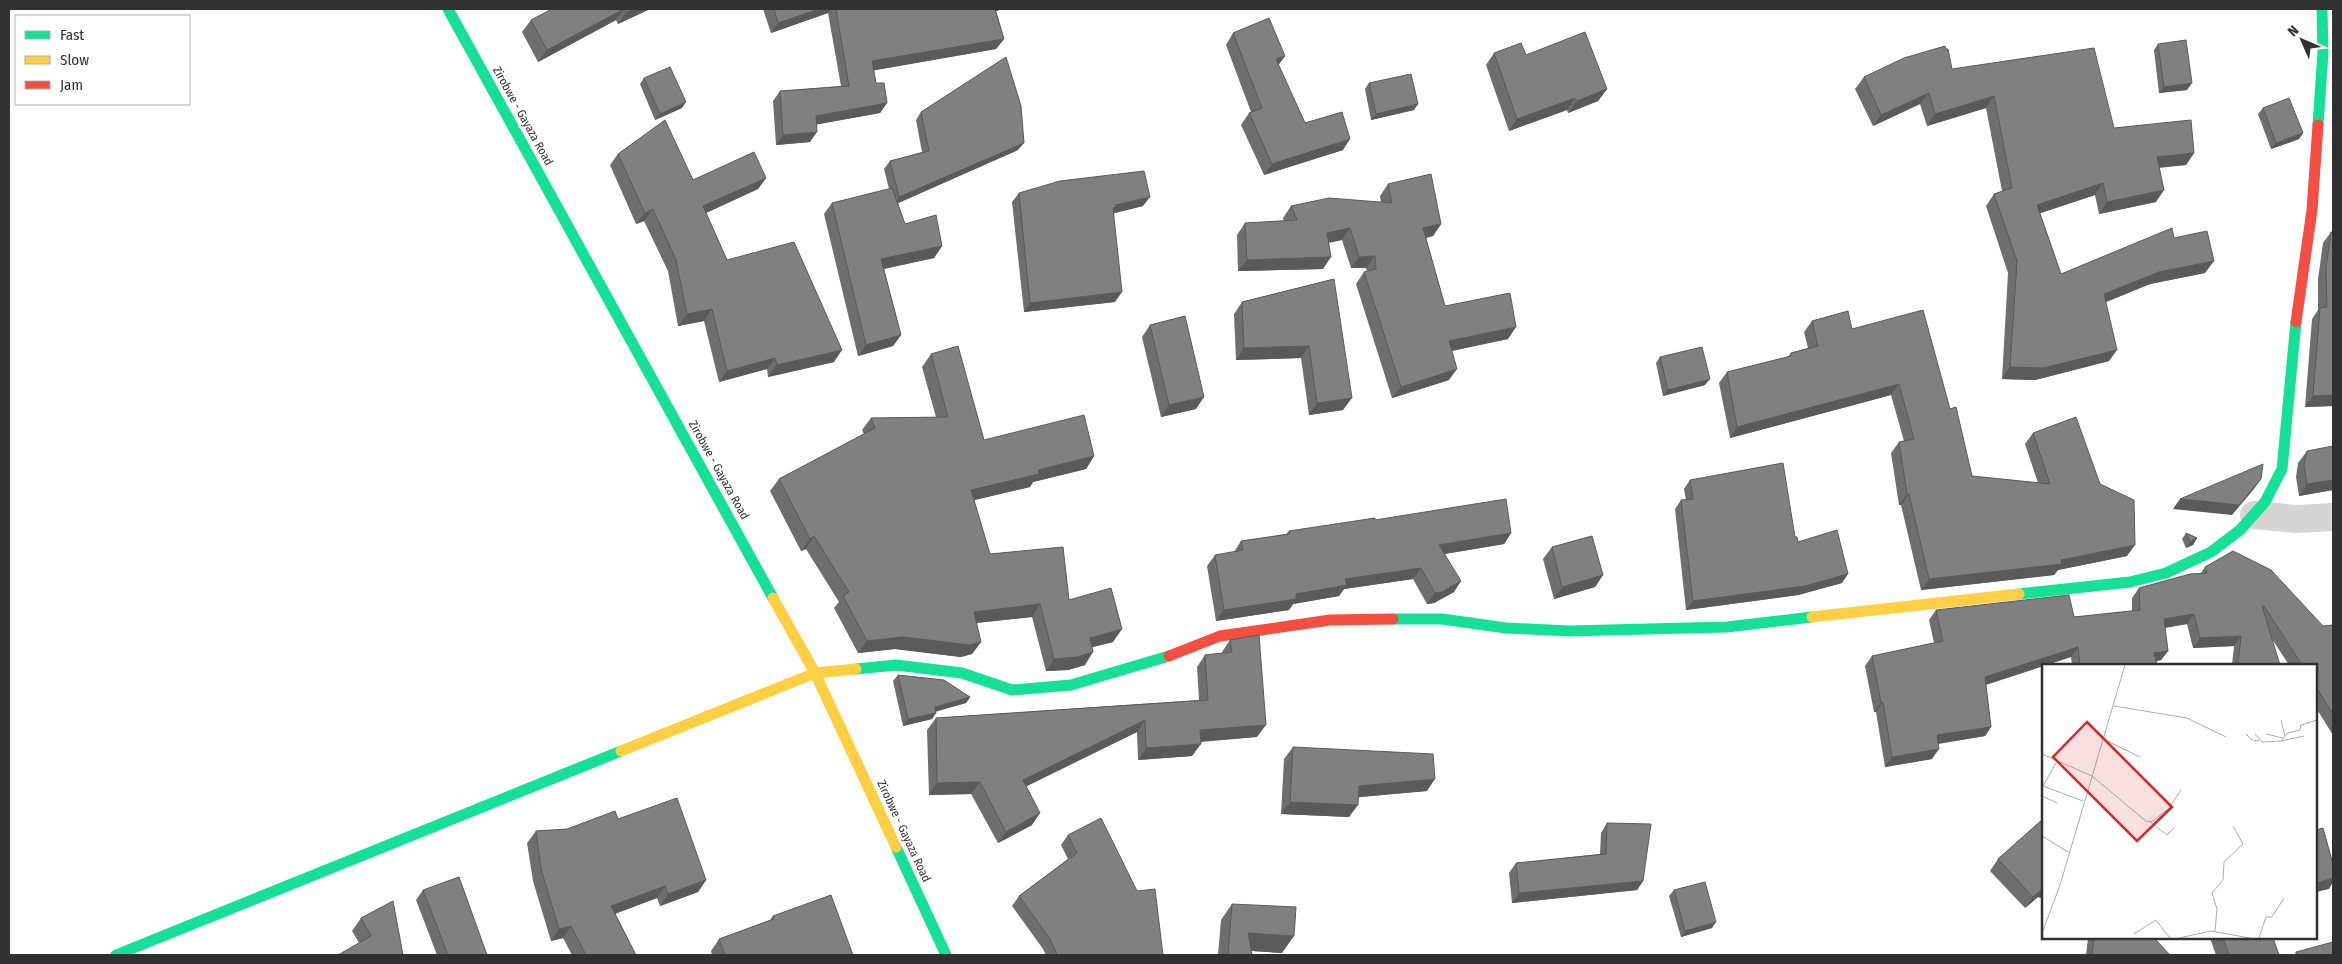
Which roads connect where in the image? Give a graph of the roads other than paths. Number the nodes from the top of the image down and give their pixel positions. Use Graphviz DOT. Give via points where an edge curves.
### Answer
graph roads {
  1 [pos="448,9"];
  2 [pos="2322,9"];
  3 [pos="2254,515"];
  4 [pos="2333,517"];
  5 [pos="815,673"];
  6 [pos="116,955"];
  7 [pos="946,955"];
  1 -- 5 [label="street, Zirobwe - Gayaza Road"];
  2 -- 3 [label="street" via="2323,53 2312,210 2294,337 2282,469 2274,489"];
  3 -- 4 [label="street" via="2297,519"];
  3 -- 5 [label="street" via="2226,544 2203,558 2130,582 1727,627 1569,631 1506,628 1442,619 1330,620 1220,636 1166,658 1072,685 1012,690 962,672 896,665"];
  5 -- 6 [label="street"];
  5 -- 7 [label="street, Zirobwe - Gayaza Road"];
}
